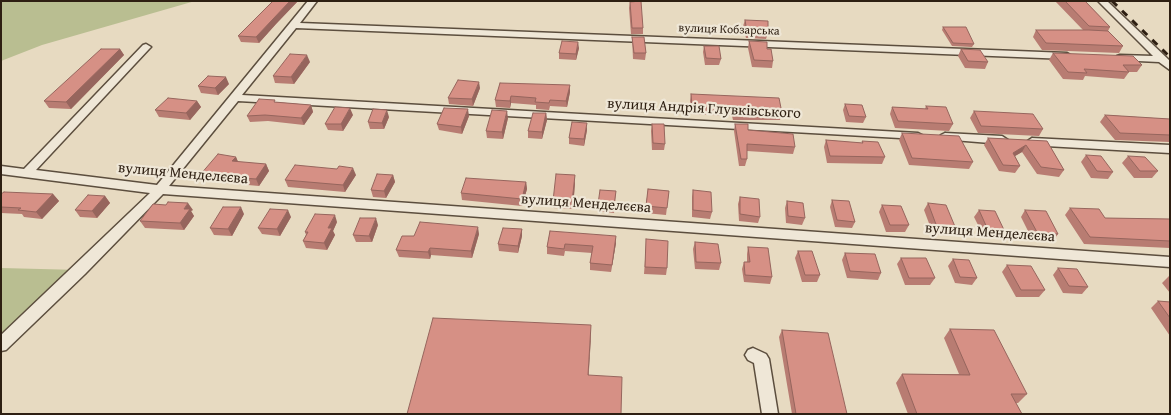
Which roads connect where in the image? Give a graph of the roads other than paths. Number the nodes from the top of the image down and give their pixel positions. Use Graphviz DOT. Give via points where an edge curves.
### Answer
graph roads {
  1 [pos="313,1"];
  2 [pos="1102,1"];
  3 [pos="294,25"];
  4 [pos="146,47"];
  5 [pos="1073,56"];
  6 [pos="1112,58"];
  7 [pos="1166,63"];
  8 [pos="236,98"];
  9 [pos="1170,149"];
  10 [pos="1,170"];
  11 [pos="27,173"];
  12 [pos="160,190"];
  13 [pos="1170,262"];
  14 [pos="1,345"];
  15 [pos="753,355"];
  16 [pos="770,414"];
  1 -- 3 [label="street"];
  2 -- 7 [label="street"];
  3 -- 5 [label="street, вулиця Кобзарська"];
  3 -- 8 [label="street"];
  4 -- 11 [label="street"];
  6 -- 7 [label="street"];
  8 -- 9 [label="street, вулиця Андрія Глувківського"];
  8 -- 12 [label="street"];
  10 -- 11 [label="street, вулиця Менделєєва"];
  11 -- 12 [label="street, вулиця Менделєєва"];
  12 -- 13 [label="street, вулиця Менделєєва"];
  12 -- 14 [label="street"];
  15 -- 16 [label="street" via="761,359"];
}
